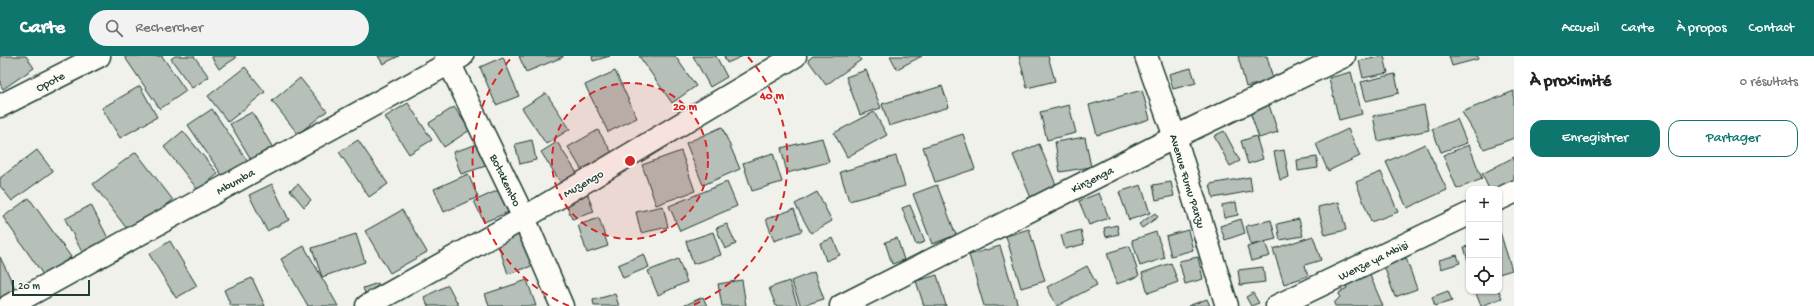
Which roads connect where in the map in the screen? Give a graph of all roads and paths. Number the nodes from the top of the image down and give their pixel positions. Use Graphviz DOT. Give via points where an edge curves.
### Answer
graph roads {
  1 [pos="99,56"];
  2 [pos="795,56"];
  3 [pos="1146,56"];
  4 [pos="1344,56"];
  5 [pos="453,58"];
  6 [pos="0,106"];
  7 [pos="1175,138"];
  8 [pos="1514,192"];
  9 [pos="1502,198"];
  10 [pos="1466,215"];
  11 [pos="524,218"];
  12 [pos="8,306"];
  13 [pos="367,306"];
  14 [pos="562,306"];
  15 [pos="841,306"];
  16 [pos="1227,306"];
  17 [pos="1277,306"];
  1 -- 6 [label="street, Opote"];
  2 -- 11 [label="street, Muzengo"];
  3 -- 7 [label="street, Avenue Fumu Panzu"];
  4 -- 7 [label="street, Kinzenga"];
  5 -- 11 [label="street, Botakembo"];
  5 -- 12 [label="street, Mbumba"];
  7 -- 15 [label="street, Kinzenga"];
  7 -- 16 [label="street, Avenue Fumu Panzu"];
  8 -- 9 [label="street"];
  10 -- 17 [label="street, Wenze ya Mbisi"];
  11 -- 13 [label="street, Muzengo"];
  11 -- 14 [label="street, Botakembo"];
}
